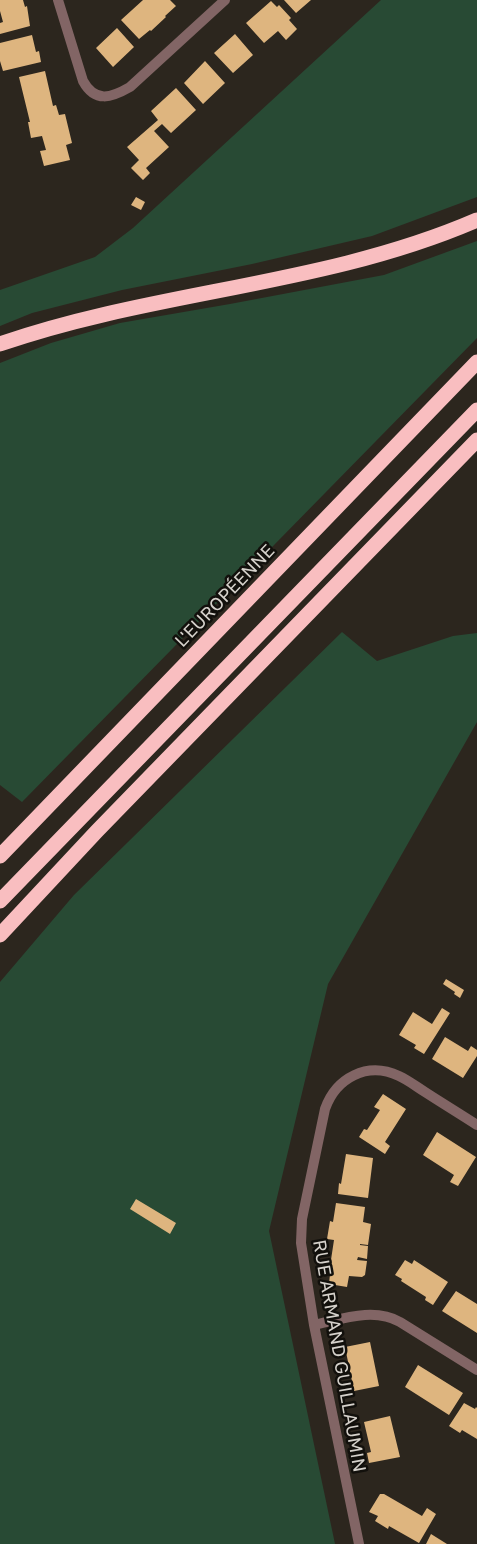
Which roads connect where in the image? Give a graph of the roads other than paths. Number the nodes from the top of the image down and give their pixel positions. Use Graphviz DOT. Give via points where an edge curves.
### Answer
graph roads {
  1 [pos="58,0"];
  2 [pos="225,0"];
  3 [pos="477,220"];
  4 [pos="0,344"];
  5 [pos="477,362"];
  6 [pos="477,410"];
  7 [pos="477,440"];
  8 [pos="0,856"];
  9 [pos="0,901"];
  10 [pos="0,935"];
  11 [pos="477,1125"];
  12 [pos="314,1325"];
  13 [pos="477,1370"];
  14 [pos="359,1544"];
  1 -- 2 [label="street" via="83,81 90,91 103,97 130,87"];
  3 -- 4 [label="highway" via="351,262 85,319"];
  5 -- 8 [label="highway, L'EUROPÉENNE"];
  6 -- 9 [label="highway"];
  7 -- 10 [label="highway"];
  11 -- 12 [label="street, RUE ARMAND GUILLAUMIN" via="399,1076 380,1071 362,1072 344,1081 332,1094 325,1109 302,1219 301,1243"];
  12 -- 13 [label="street" via="358,1316 386,1316"];
  12 -- 14 [label="street, RUE ARMAND GUILLAUMIN"];
}
